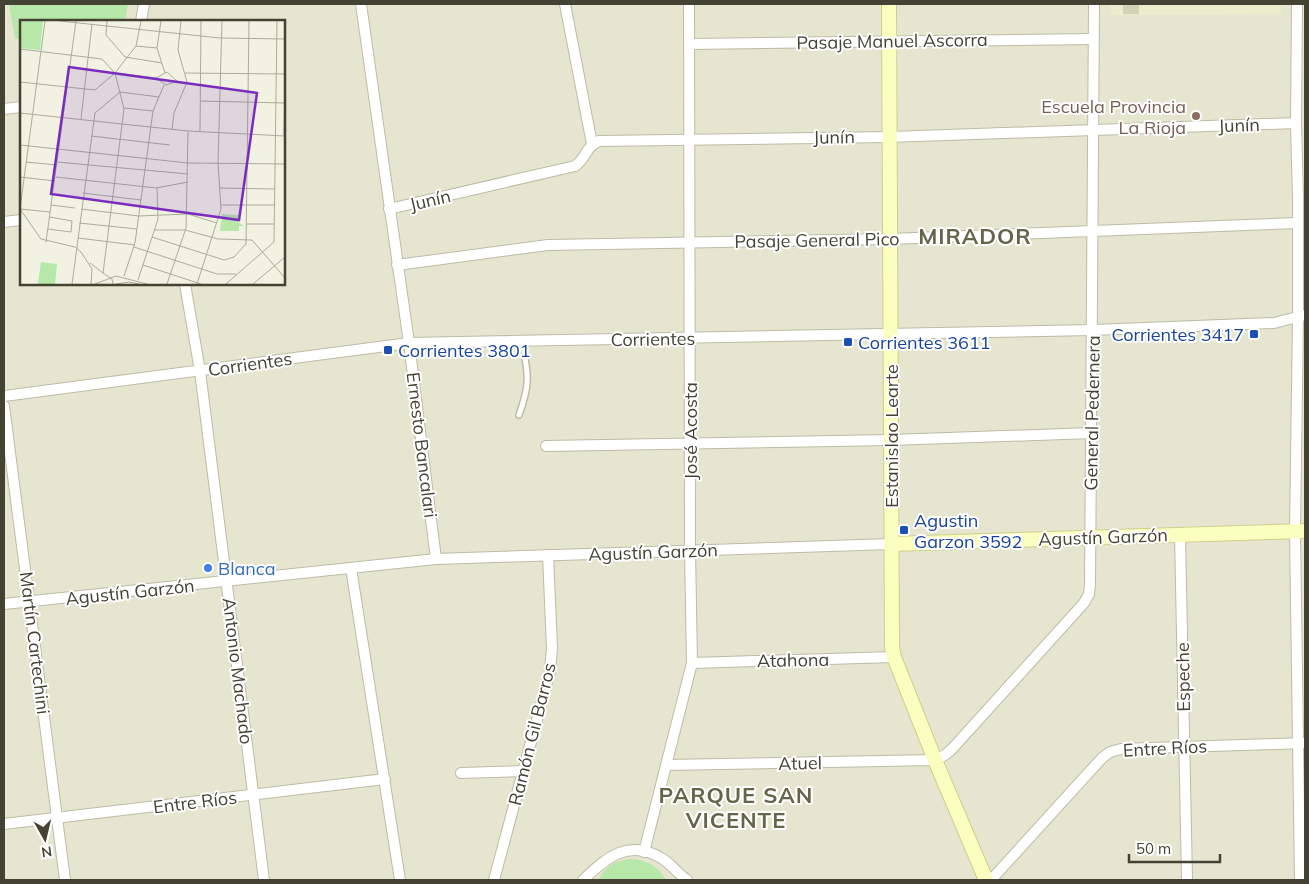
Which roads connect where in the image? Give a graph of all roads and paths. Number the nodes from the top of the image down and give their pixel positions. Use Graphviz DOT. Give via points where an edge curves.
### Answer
graph roads {
  1 [pos="144,4"];
  2 [pos="361,4"];
  3 [pos="565,4"];
  4 [pos="689,4"];
  5 [pos="889,4"];
  6 [pos="1094,4"];
  7 [pos="1297,4"];
  8 [pos="141,20"];
  9 [pos="1094,39"];
  10 [pos="888,41"];
  11 [pos="690,44"];
  12 [pos="1301,89"];
  13 [pos="20,107"];
  14 [pos="4,109"];
  15 [pos="1296,123"];
  16 [pos="1094,130"];
  17 [pos="889,137"];
  18 [pos="690,139"];
  19 [pos="592,144"];
  20 [pos="1302,200"];
  21 [pos="390,209"];
  22 [pos="20,220"];
  23 [pos="4,222"];
  24 [pos="1298,223"];
  25 [pos="1093,231"];
  26 [pos="890,240"];
  27 [pos="690,243"];
  28 [pos="397,265"];
  29 [pos="184,285"];
  30 [pos="1302,316"];
  31 [pos="1093,330"];
  32 [pos="891,333"];
  33 [pos="691,339"];
  34 [pos="521,341"];
  35 [pos="409,343"];
  36 [pos="200,371"];
  37 [pos="4,396"];
  38 [pos="4,406"];
  39 [pos="519,415"];
  40 [pos="1092,433"];
  41 [pos="891,440"];
  42 [pos="691,443"];
  43 [pos="546,446"];
  44 [pos="1300,531"];
  45 [pos="1180,535"];
  46 [pos="1090,538"];
  47 [pos="892,544"];
  48 [pos="690,550"];
  49 [pos="548,555"];
  50 [pos="436,559"];
  51 [pos="351,568"];
  52 [pos="226,582"];
  53 [pos="30,602"];
  54 [pos="4,604"];
  55 [pos="894,657"];
  56 [pos="692,663"];
  57 [pos="1301,743"];
  58 [pos="1184,746"];
  59 [pos="935,760"];
  60 [pos="666,765"];
  61 [pos="523,770"];
  62 [pos="462,773"];
  63 [pos="385,780"];
  64 [pos="254,795"];
  65 [pos="57,818"];
  66 [pos="4,824"];
  67 [pos="644,852"];
  68 [pos="671,866"];
  69 [pos="590,876"];
  70 [pos="65,880"];
  71 [pos="264,880"];
  72 [pos="400,880"];
  73 [pos="494,880"];
  74 [pos="583,880"];
  75 [pos="678,880"];
  76 [pos="687,880"];
  77 [pos="986,880"];
  78 [pos="991,880"];
  79 [pos="1187,880"];
  80 [pos="1300,880"];
  1 -- 8 [label="street"];
  2 -- 21 [label="street, Ernesto Bancalari"];
  3 -- 19 [label="street"];
  4 -- 11 [label="street, José Acosta"];
  5 -- 10 [label="main road, Estanislao Learte"];
  6 -- 9 [label="street, General Pedernera"];
  7 -- 12 [label="street"];
  9 -- 10 [label="street, Pasaje Manuel Ascorra"];
  9 -- 16 [label="street, General Pedernera"];
  10 -- 11 [label="street, Pasaje Manuel Ascorra"];
  10 -- 17 [label="main road, Estanislao Learte"];
  11 -- 18 [label="street, José Acosta"];
  12 -- 15 [label="street"];
  13 -- 14 [label="street"];
  15 -- 16 [label="street, Junín"];
  15 -- 20 [label="street"];
  16 -- 17 [label="street, Junín"];
  16 -- 25 [label="street, General Pedernera"];
  17 -- 18 [label="street, Junín"];
  17 -- 26 [label="main road, Estanislao Learte"];
  18 -- 19 [label="street, Junín" via="608,140"];
  18 -- 27 [label="street, José Acosta"];
  19 -- 21 [label="street, Junín" via="575,166"];
  20 -- 24 [label="street"];
  21 -- 28 [label="street, Ernesto Bancalari"];
  22 -- 23 [label="street"];
  24 -- 25 [label="street, Pasaje General Pico"];
  24 -- 30 [label="street"];
  25 -- 26 [label="street, Pasaje General Pico"];
  25 -- 31 [label="street, General Pedernera"];
  26 -- 27 [label="street, Pasaje General Pico"];
  26 -- 32 [label="main road, Estanislao Learte"];
  27 -- 28 [label="street, Pasaje General Pico" via="548,245"];
  27 -- 33 [label="street, José Acosta"];
  28 -- 35 [label="street, Ernesto Bancalari"];
  29 -- 36 [label="street, Antonio Machado"];
  30 -- 31 [label="street, Corrientes" via="1274,323"];
  30 -- 44 [label="street"];
  31 -- 32 [label="street, Corrientes"];
  31 -- 40 [label="street, General Pedernera"];
  32 -- 33 [label="street, Corrientes"];
  32 -- 41 [label="main road, Estanislao Learte"];
  33 -- 34 [label="street, Corrientes"];
  33 -- 42 [label="street, José Acosta"];
  34 -- 35 [label="street, Corrientes"];
  34 -- 39 [label="lane" via="528,386"];
  35 -- 36 [label="street, Corrientes"];
  35 -- 50 [label="street, Ernesto Bancalari"];
  36 -- 37 [label="street, Corrientes"];
  36 -- 52 [label="street, Antonio Machado"];
  38 -- 53 [label="street, Martín Cartechini"];
  40 -- 41 [label="street"];
  40 -- 46 [label="street, General Pedernera"];
  41 -- 42 [label="street"];
  41 -- 47 [label="main road, Estanislao Learte"];
  42 -- 43 [label="street"];
  42 -- 48 [label="street, José Acosta"];
  44 -- 45 [label="main road, Agustín Garzón"];
  44 -- 57 [label="street"];
  45 -- 46 [label="main road, Agustín Garzón"];
  45 -- 58 [label="street, Espeche"];
  46 -- 47 [label="main road, Agustín Garzón"];
  46 -- 59 [label="street, General Pedernera" via="1090,585 1084,603 952,749"];
  47 -- 48 [label="street, Agustín Garzón"];
  47 -- 55 [label="main road, Estanislao Learte"];
  48 -- 49 [label="street, Agustín Garzón"];
  48 -- 56 [label="street, José Acosta"];
  49 -- 50 [label="street, Agustín Garzón"];
  49 -- 61 [label="street, Ramón Gil Barros" via="552,658"];
  50 -- 51 [label="street, Agustín Garzón"];
  51 -- 52 [label="street, Agustín Garzón"];
  51 -- 63 [label="street"];
  52 -- 53 [label="street, Agustín Garzón"];
  52 -- 64 [label="street, Antonio Machado"];
  53 -- 54 [label="street, Agustín Garzón"];
  53 -- 65 [label="street, Martín Cartechini"];
  55 -- 56 [label="street, Atahona"];
  55 -- 59 [label="main road, Estanislao Learte"];
  56 -- 60 [label="street, José Acosta"];
  57 -- 58 [label="street, Entre Ríos"];
  57 -- 80 [label="street"];
  58 -- 78 [label="street, Entre Ríos" via="1110,752"];
  58 -- 79 [label="street, Espeche"];
  59 -- 60 [label="street, Atuel"];
  59 -- 77 [label="main road, Estanislao Learte"];
  60 -- 67 [label="street, José Acosta"];
  61 -- 62 [label="street"];
  61 -- 73 [label="street, Ramón Gil Barros"];
  63 -- 64 [label="street, Entre Ríos"];
  63 -- 72 [label="street"];
  64 -- 65 [label="street, Entre Ríos"];
  64 -- 71 [label="street, Antonio Machado"];
  65 -- 66 [label="street, Entre Ríos"];
  65 -- 70 [label="street, Martín Cartechini"];
  67 -- 68 [label="street" via="658,856"];
  67 -- 69 [label="street" via="618,853 606,859"];
  68 -- 75 [label="street"];
  68 -- 76 [label="street"];
  69 -- 74 [label="street"];
}
